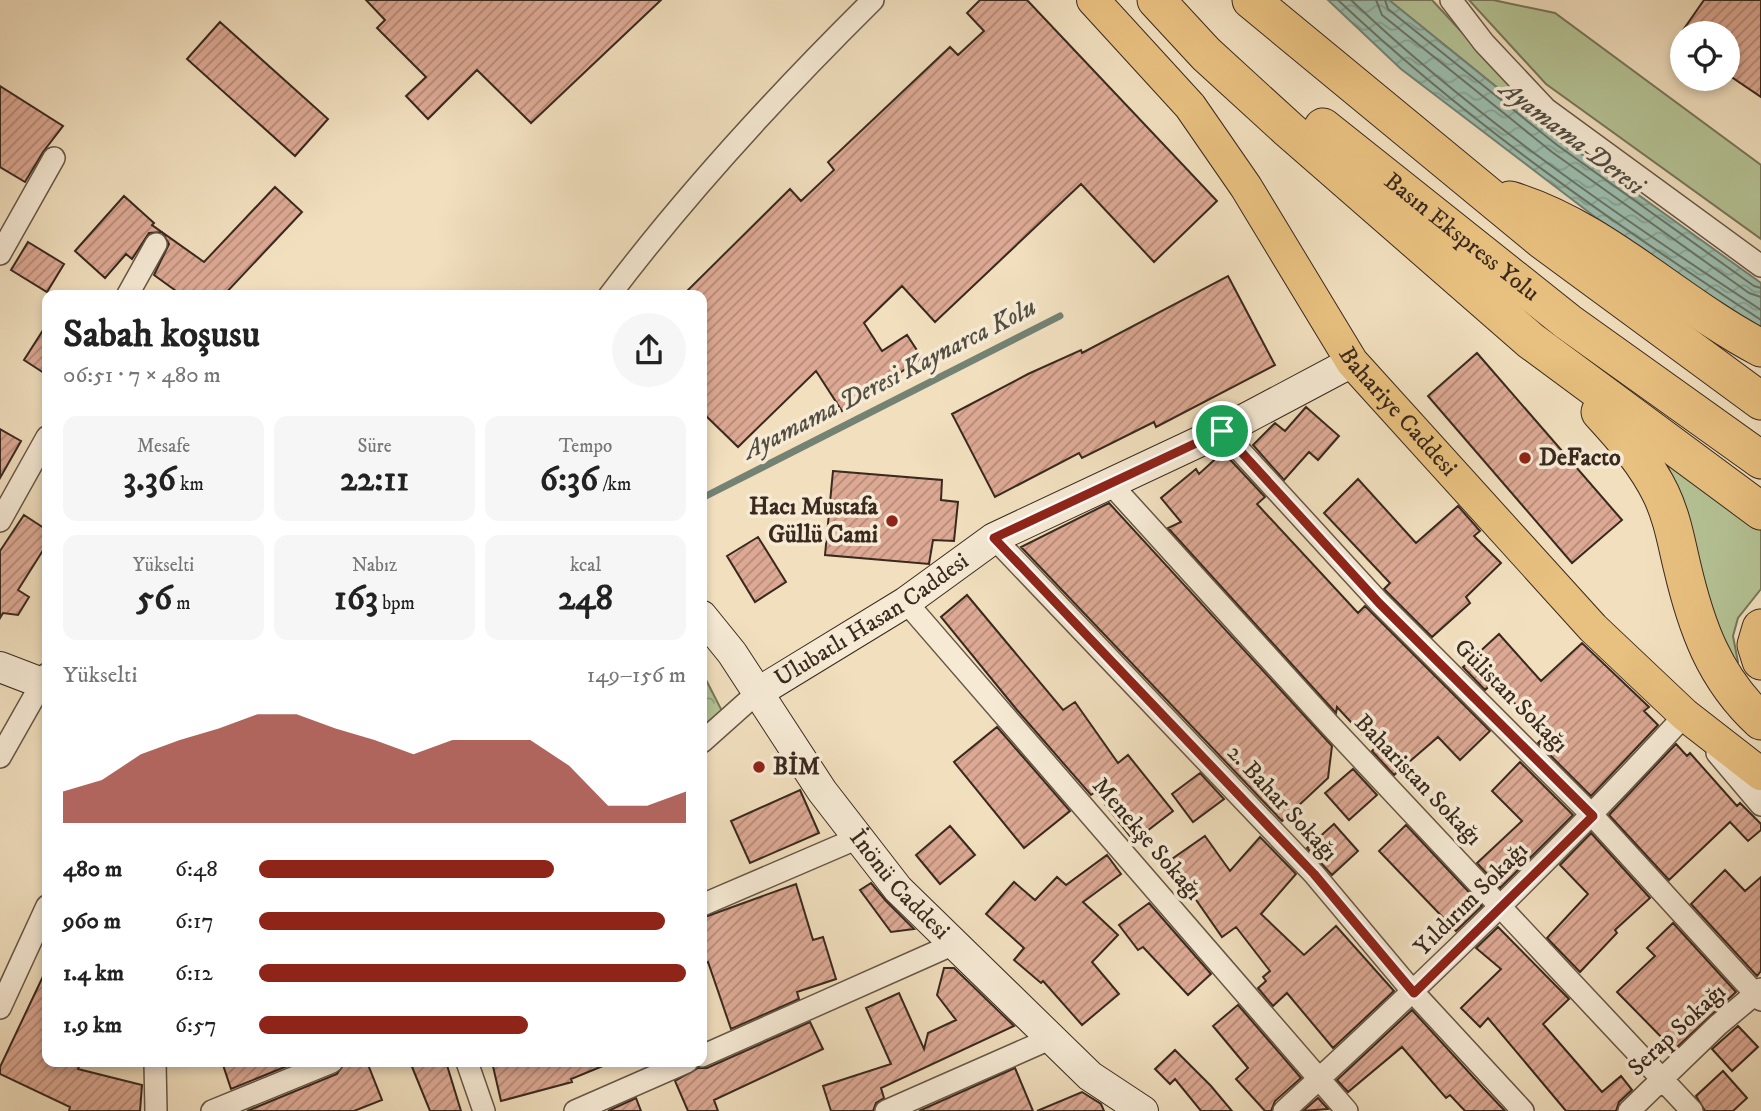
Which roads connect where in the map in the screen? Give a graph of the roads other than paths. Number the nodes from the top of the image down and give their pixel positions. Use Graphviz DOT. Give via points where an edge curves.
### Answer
graph roads {
  1 [pos="873,0"];
  2 [pos="1093,0"];
  3 [pos="1156,0"];
  4 [pos="1172,0"];
  5 [pos="1251,0"];
  6 [pos="1451,0"];
  7 [pos="54,158"];
  8 [pos="1479,191"];
  9 [pos="156,244"];
  10 [pos="0,254"];
  11 [pos="1761,266"];
  12 [pos="130,290"];
  13 [pos="613,290"];
  14 [pos="1640,314"];
  15 [pos="1761,348"];
  16 [pos="1553,359"];
  17 [pos="1352,362"];
  18 [pos="1761,369"];
  19 [pos="1761,401"];
  20 [pos="1222,431"];
  21 [pos="42,446"];
  22 [pos="1761,460"];
  23 [pos="1109,482"];
  24 [pos="1761,511"];
  25 [pos="0,521"];
  26 [pos="994,538"];
  27 [pos="905,602"];
  28 [pos="707,622"];
  29 [pos="1761,628"];
  30 [pos="1761,661"];
  31 [pos="0,667"];
  32 [pos="42,680"];
  33 [pos="42,686"];
  34 [pos="757,693"];
  35 [pos="1685,715"];
  36 [pos="1761,721"];
  37 [pos="707,738"];
  38 [pos="0,757"];
  39 [pos="1761,774"];
  40 [pos="1761,805"];
  41 [pos="1593,816"];
  42 [pos="858,838"];
  43 [pos="707,903"];
  44 [pos="1501,906"];
  45 [pos="41,935"];
  46 [pos="954,944"];
  47 [pos="1414,993"];
  48 [pos="1759,994"];
  49 [pos="0,1008"];
  50 [pos="1052,1038"];
  51 [pos="707,1054"];
  52 [pos="155,1067"];
  53 [pos="320,1067"];
  54 [pos="469,1067"];
  55 [pos="676,1067"];
  56 [pos="1321,1077"];
  57 [pos="1662,1079"];
  58 [pos="580,1110"];
  59 [pos="156,1111"];
  60 [pos="212,1111"];
  61 [pos="484,1111"];
  62 [pos="886,1111"];
  63 [pos="1143,1111"];
  64 [pos="1284,1111"];
  65 [pos="1347,1111"];
  66 [pos="1523,1111"];
  67 [pos="1629,1111"];
  68 [pos="1692,1111"];
  1 -- 13 [label="street" via="784,89"];
  2 -- 17 [label="main road, Bahariye Caddesi" via="1190,106 1247,187"];
  3 -- 16 [label="highway" via="1277,120"];
  4 -- 22 [label="highway, Basın Ekspress Yolu" via="1514,280"];
  5 -- 8 [label="highway, Basın Ekspress Yolu"];
  6 -- 11 [label="street" via="1546,109"];
  7 -- 10 [label="street"];
  8 -- 14 [label="highway, Basın Ekspress Yolu"];
  8 -- 15 [label="highway" via="1539,209 1588,236"];
  9 -- 12 [label="street"];
  14 -- 18 [label="highway" via="1686,330"];
  14 -- 19 [label="highway, Basın Ekspress Yolu"];
  16 -- 24 [label="highway"];
  16 -- 36 [label="highway" via="1622,436 1661,494 1673,523 1699,632 1735,695"];
  17 -- 20 [label="main road, Ulubatlı Hasan Caddesi"];
  17 -- 35 [label="main road, Bahariye Caddesi" via="1593,628"];
  20 -- 23 [label="main road, Ulubatlı Hasan Caddesi"];
  20 -- 41 [label="street, Gülistan Sokağı" via="1379,603"];
  21 -- 25 [label="street"];
  23 -- 26 [label="main road, Ulubatlı Hasan Caddesi"];
  23 -- 44 [label="street, Baharistan Sokağı"];
  26 -- 27 [label="main road, Ulubatlı Hasan Caddesi"];
  26 -- 47 [label="street, 2. Bahar Sokağı" via="1314,874"];
  27 -- 34 [label="main road, Ulubatlı Hasan Caddesi"];
  27 -- 56 [label="street, Menekşe Sokağı"];
  28 -- 34 [label="main road, İnönü Caddesi"];
  29 -- 30 [label="highway" via="1756,645"];
  31 -- 32 [label="main road"];
  33 -- 38 [label="street"];
  34 -- 37 [label="street, Ulubatlı Hasan Caddesi"];
  34 -- 42 [label="main road, İnönü Caddesi"];
  35 -- 39 [label="main road, Bahariye Caddesi"];
  35 -- 40 [label="street"];
  35 -- 41 [label="street, Yıldırım Sokağı"];
  41 -- 44 [label="street, Yıldırım Sokağı"];
  41 -- 48 [label="street, Gülistan Sokağı"];
  42 -- 43 [label="street"];
  42 -- 46 [label="main road, İnönü Caddesi" via="898,890"];
  44 -- 47 [label="street, Yıldırım Sokağı"];
  44 -- 57 [label="street, Baharistan Sokağı"];
  45 -- 49 [label="street"];
  46 -- 50 [label="main road, İnönü Caddesi"];
  46 -- 51 [label="street"];
  47 -- 56 [label="street, Yıldırım Sokağı"];
  47 -- 66 [label="street, 2. Bahar Sokağı"];
  48 -- 57 [label="street, Serap Sokağı"];
  50 -- 62 [label="street"];
  50 -- 63 [label="main road, İnönü Caddesi" via="1090,1076"];
  52 -- 59 [label="street"];
  53 -- 60 [label="street"];
  54 -- 61 [label="street"];
  55 -- 58 [label="street"];
  56 -- 64 [label="street, Yıldırım Sokağı"];
  56 -- 65 [label="street, Menekşe Sokağı"];
  57 -- 67 [label="street, Serap Sokağı"];
  57 -- 68 [label="street, Baharistan Sokağı"];
}
